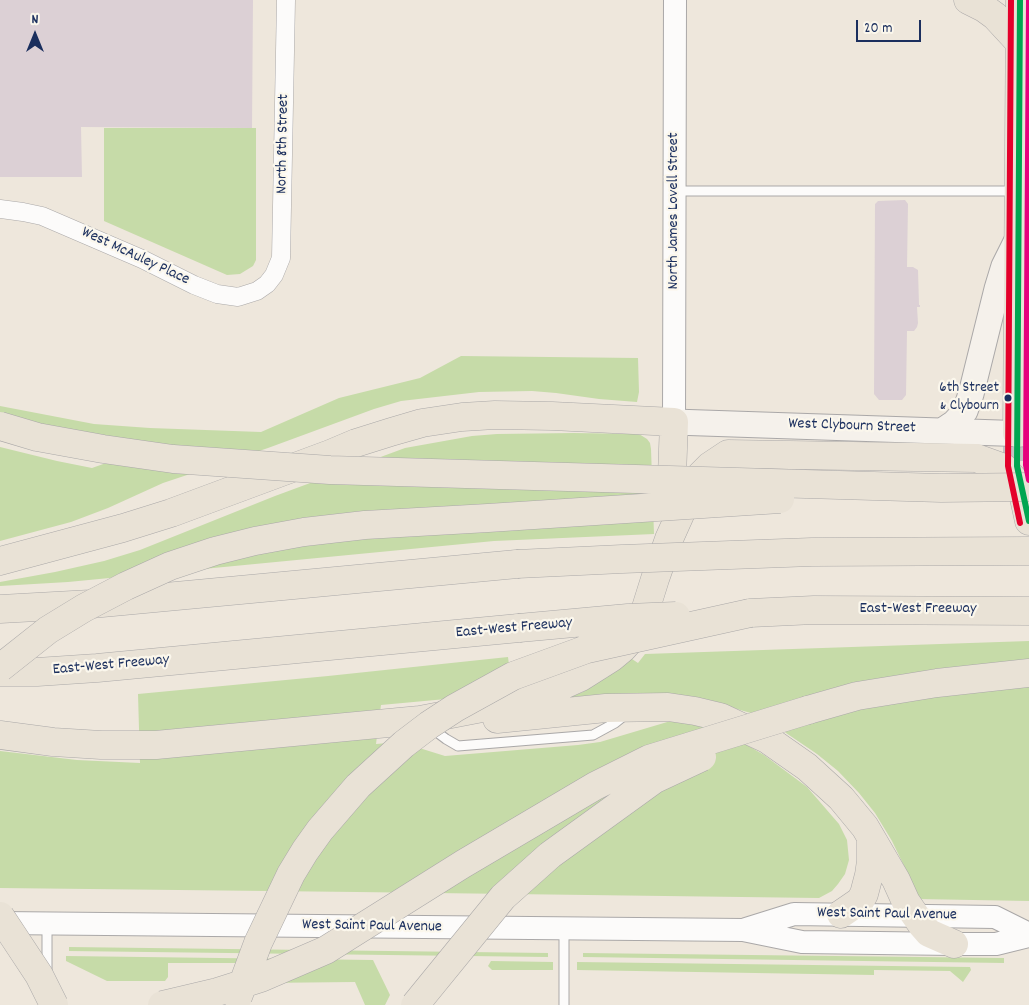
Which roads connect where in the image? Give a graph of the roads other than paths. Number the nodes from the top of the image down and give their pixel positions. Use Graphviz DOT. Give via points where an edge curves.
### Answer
graph roads {
  1 [pos="286,0"];
  2 [pos="675,0"];
  3 [pos="968,0"];
  4 [pos="1020,0"];
  5 [pos="1019,42"];
  6 [pos="675,191"];
  7 [pos="1024,191"];
  8 [pos="0,209"];
  9 [pos="1018,238"];
  10 [pos="267,284"];
  11 [pos="674,422"];
  12 [pos="0,426"];
  13 [pos="942,431"];
  14 [pos="1023,433"];
  15 [pos="941,488"];
  16 [pos="1025,488"];
  17 [pos="1029,521"];
  18 [pos="669,539"];
  19 [pos="1029,551"];
  20 [pos="0,561"];
  21 [pos="0,609"];
  22 [pos="1029,611"];
  23 [pos="750,613"];
  24 [pos="0,668"];
  25 [pos="0,672"];
  26 [pos="1029,673"];
  27 [pos="808,710"];
  28 [pos="420,720"];
  29 [pos="0,735"];
  30 [pos="871,839"];
  31 [pos="841,914"];
  32 [pos="0,916"];
  33 [pos="915,916"];
  34 [pos="0,923"];
  35 [pos="47,923"];
  36 [pos="564,929"];
  37 [pos="743,930"];
  38 [pos="1029,935"];
  39 [pos="954,944"];
  40 [pos="50,995"];
  41 [pos="162,1005"];
  42 [pos="235,1005"];
  43 [pos="415,1005"];
  44 [pos="564,1005"];
  1 -- 10 [label="street, North 8th Street" via="280,258"];
  2 -- 6 [label="street, North James Lovell Street"];
  3 -- 5 [label="main road" via="995,16"];
  4 -- 5 [label="main road"];
  5 -- 7 [label="main road"];
  6 -- 7 [label="lane"];
  6 -- 11 [label="street, North James Lovell Street"];
  7 -- 9 [label="main road"];
  8 -- 10 [label="street, West McAuley Place" via="42,216 217,294 238,298"];
  9 -- 13 [label="main road" via="1004,266 965,411"];
  9 -- 14 [label="main road"];
  11 -- 13 [label="main road, West Clybourn Street"];
  11 -- 18 [label="main road"];
  11 -- 20 [label="main road" via="495,416 422,423 356,443 171,513 78,542"];
  12 -- 15 [label="main road, bridge" via="37,438 173,459 330,470"];
  13 -- 14 [label="main road, West Clybourn Street"];
  15 -- 16 [label="main road, bridge"];
  15 -- 24 [label="main road, bridge" via="365,525 256,541 170,566 126,586 48,630"];
  16 -- 17 [label="main road"];
  16 -- 18 [label="main road" via="1004,468 976,458 728,454 695,481"];
  18 -- 28 [label="main road" via="639,630 611,658 550,691 513,702"];
  19 -- 21 [label="main road, bridge" via="812,552 517,564 91,604"];
  22 -- 23 [label="main road, East-West Freeway" via="814,610"];
  23 -- 25 [label="main road, East-West Freeway, bridge" via="628,618 97,668"];
  23 -- 42 [label="main road, bridge" via="587,649 513,676 455,708 404,744 358,786 305,851 258,943"];
  26 -- 27 [label="main road" via="936,682 857,696"];
  27 -- 41 [label="main road, bridge" via="649,759 595,786 326,950 261,978"];
  27 -- 43 [label="main road, bridge" via="655,779 550,855 503,897"];
  28 -- 29 [label="main road" via="156,746 53,742"];
  28 -- 30 [label="main road" via="464,721 606,708 668,707 730,720 767,739 807,767 835,792 865,827"];
  30 -- 31 [label="main road" via="871,861 864,894 860,901"];
  30 -- 33 [label="main road"];
  31 -- 33 [label="street, West Saint Paul Avenue"];
  31 -- 37 [label="street, West Saint Paul Avenue" via="794,914"];
  32 -- 40 [label="main road, bridge"];
  33 -- 38 [label="street, West Saint Paul Avenue" via="995,917"];
  33 -- 39 [label="main road" via="929,933"];
  34 -- 35 [label="street, West Saint Paul Avenue"];
  35 -- 36 [label="street, West Saint Paul Avenue"];
  35 -- 40 [label="lane"];
  36 -- 37 [label="street, West Saint Paul Avenue"];
  36 -- 44 [label="lane"];
  37 -- 39 [label="street, West Saint Paul Avenue" via="802,942"];
  38 -- 39 [label="street, West Saint Paul Avenue" via="996,944"];
}
